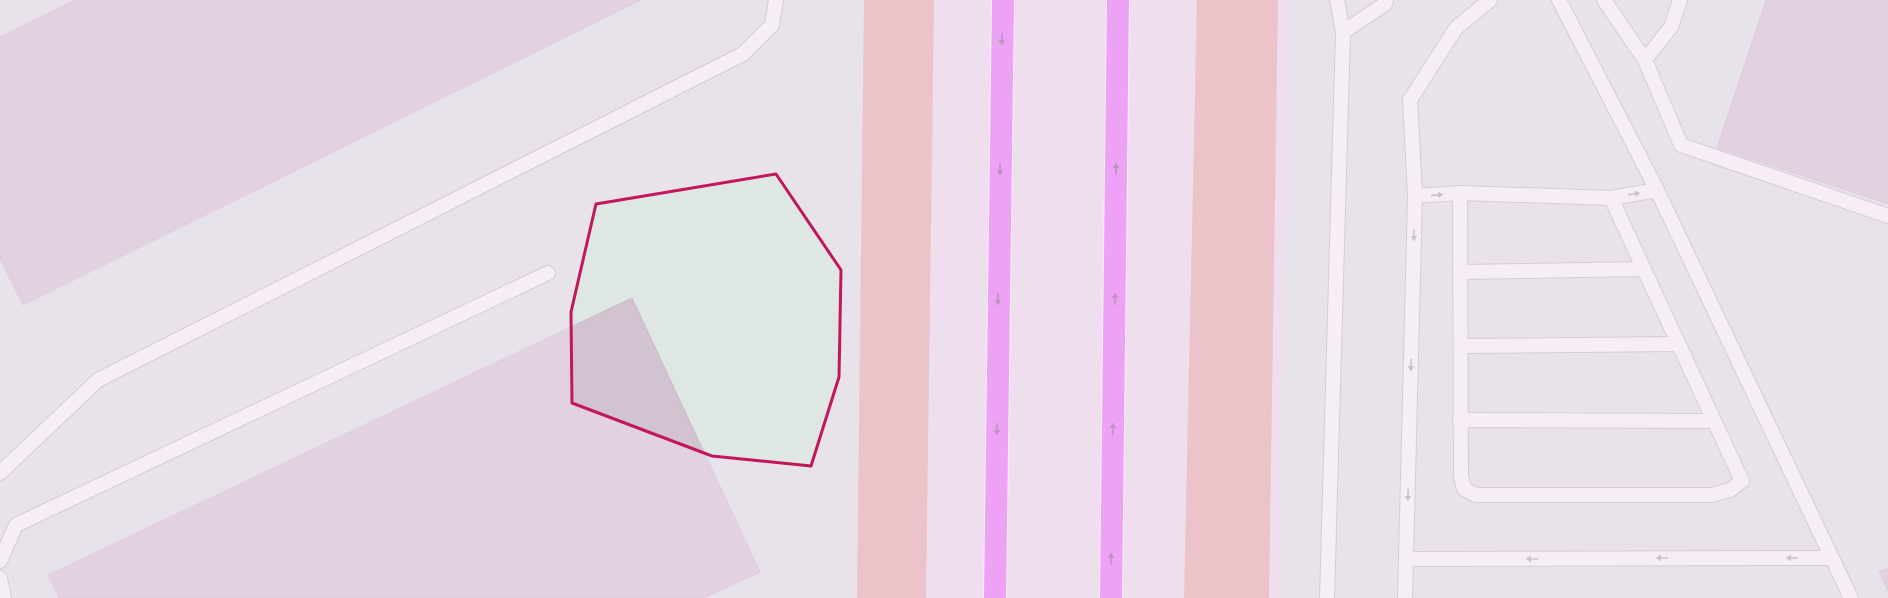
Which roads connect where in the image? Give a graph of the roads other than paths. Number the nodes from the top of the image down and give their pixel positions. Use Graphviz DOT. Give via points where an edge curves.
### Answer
graph roads {
  1 [pos="776,0"];
  2 [pos="1003,0"];
  3 [pos="1118,0"];
  4 [pos="1337,0"];
  5 [pos="1386,0"];
  6 [pos="1490,0"];
  7 [pos="1559,0"];
  8 [pos="1604,0"];
  9 [pos="1680,0"];
  10 [pos="1343,32"];
  11 [pos="1645,60"];
  12 [pos="1657,190"];
  13 [pos="1460,193"];
  14 [pos="1415,196"];
  15 [pos="1611,198"];
  16 [pos="1888,216"];
  17 [pos="1644,269"];
  18 [pos="1460,272"];
  19 [pos="548,274"];
  20 [pos="1678,344"];
  21 [pos="1461,346"];
  22 [pos="1460,420"];
  23 [pos="1714,420"];
  24 [pos="0,474"];
  25 [pos="1831,558"];
  26 [pos="1406,559"];
  27 [pos="0,561"];
  28 [pos="0,578"];
  29 [pos="4,598"];
  30 [pos="995,598"];
  31 [pos="1111,598"];
  32 [pos="1327,598"];
  33 [pos="1405,598"];
  34 [pos="1851,598"];
  1 -- 24 [label="lane" via="772,25 743,54 98,380"];
  2 -- 30 [label="highway, one-way"];
  31 -- 3 [label="highway, one-way"];
  4 -- 10 [label="lane"];
  5 -- 10 [label="lane" via="1385,4"];
  6 -- 14 [label="lane" via="1456,28 1410,100"];
  7 -- 12 [label="lane"];
  8 -- 11 [label="lane"];
  9 -- 11 [label="lane" via="1671,27"];
  10 -- 32 [label="lane"];
  11 -- 16 [label="lane" via="1681,145"];
  15 -- 12 [label="lane, one-way"];
  12 -- 25 [label="lane"];
  14 -- 13 [label="lane, one-way"];
  13 -- 15 [label="lane"];
  13 -- 18 [label="lane"];
  14 -- 26 [label="lane, one-way"];
  15 -- 17 [label="lane"];
  17 -- 18 [label="lane"];
  17 -- 20 [label="lane"];
  18 -- 21 [label="lane"];
  19 -- 27 [label="lane" via="16,525"];
  20 -- 21 [label="lane"];
  20 -- 23 [label="lane"];
  21 -- 22 [label="lane"];
  22 -- 23 [label="lane"];
  22 -- 23 [label="lane" via="1461,476 1464,489 1476,495 1597,496 1712,495 1730,490 1742,481"];
  25 -- 26 [label="lane, one-way"];
  25 -- 34 [label="lane"];
  26 -- 33 [label="lane"];
  28 -- 29 [label="lane"];
}
